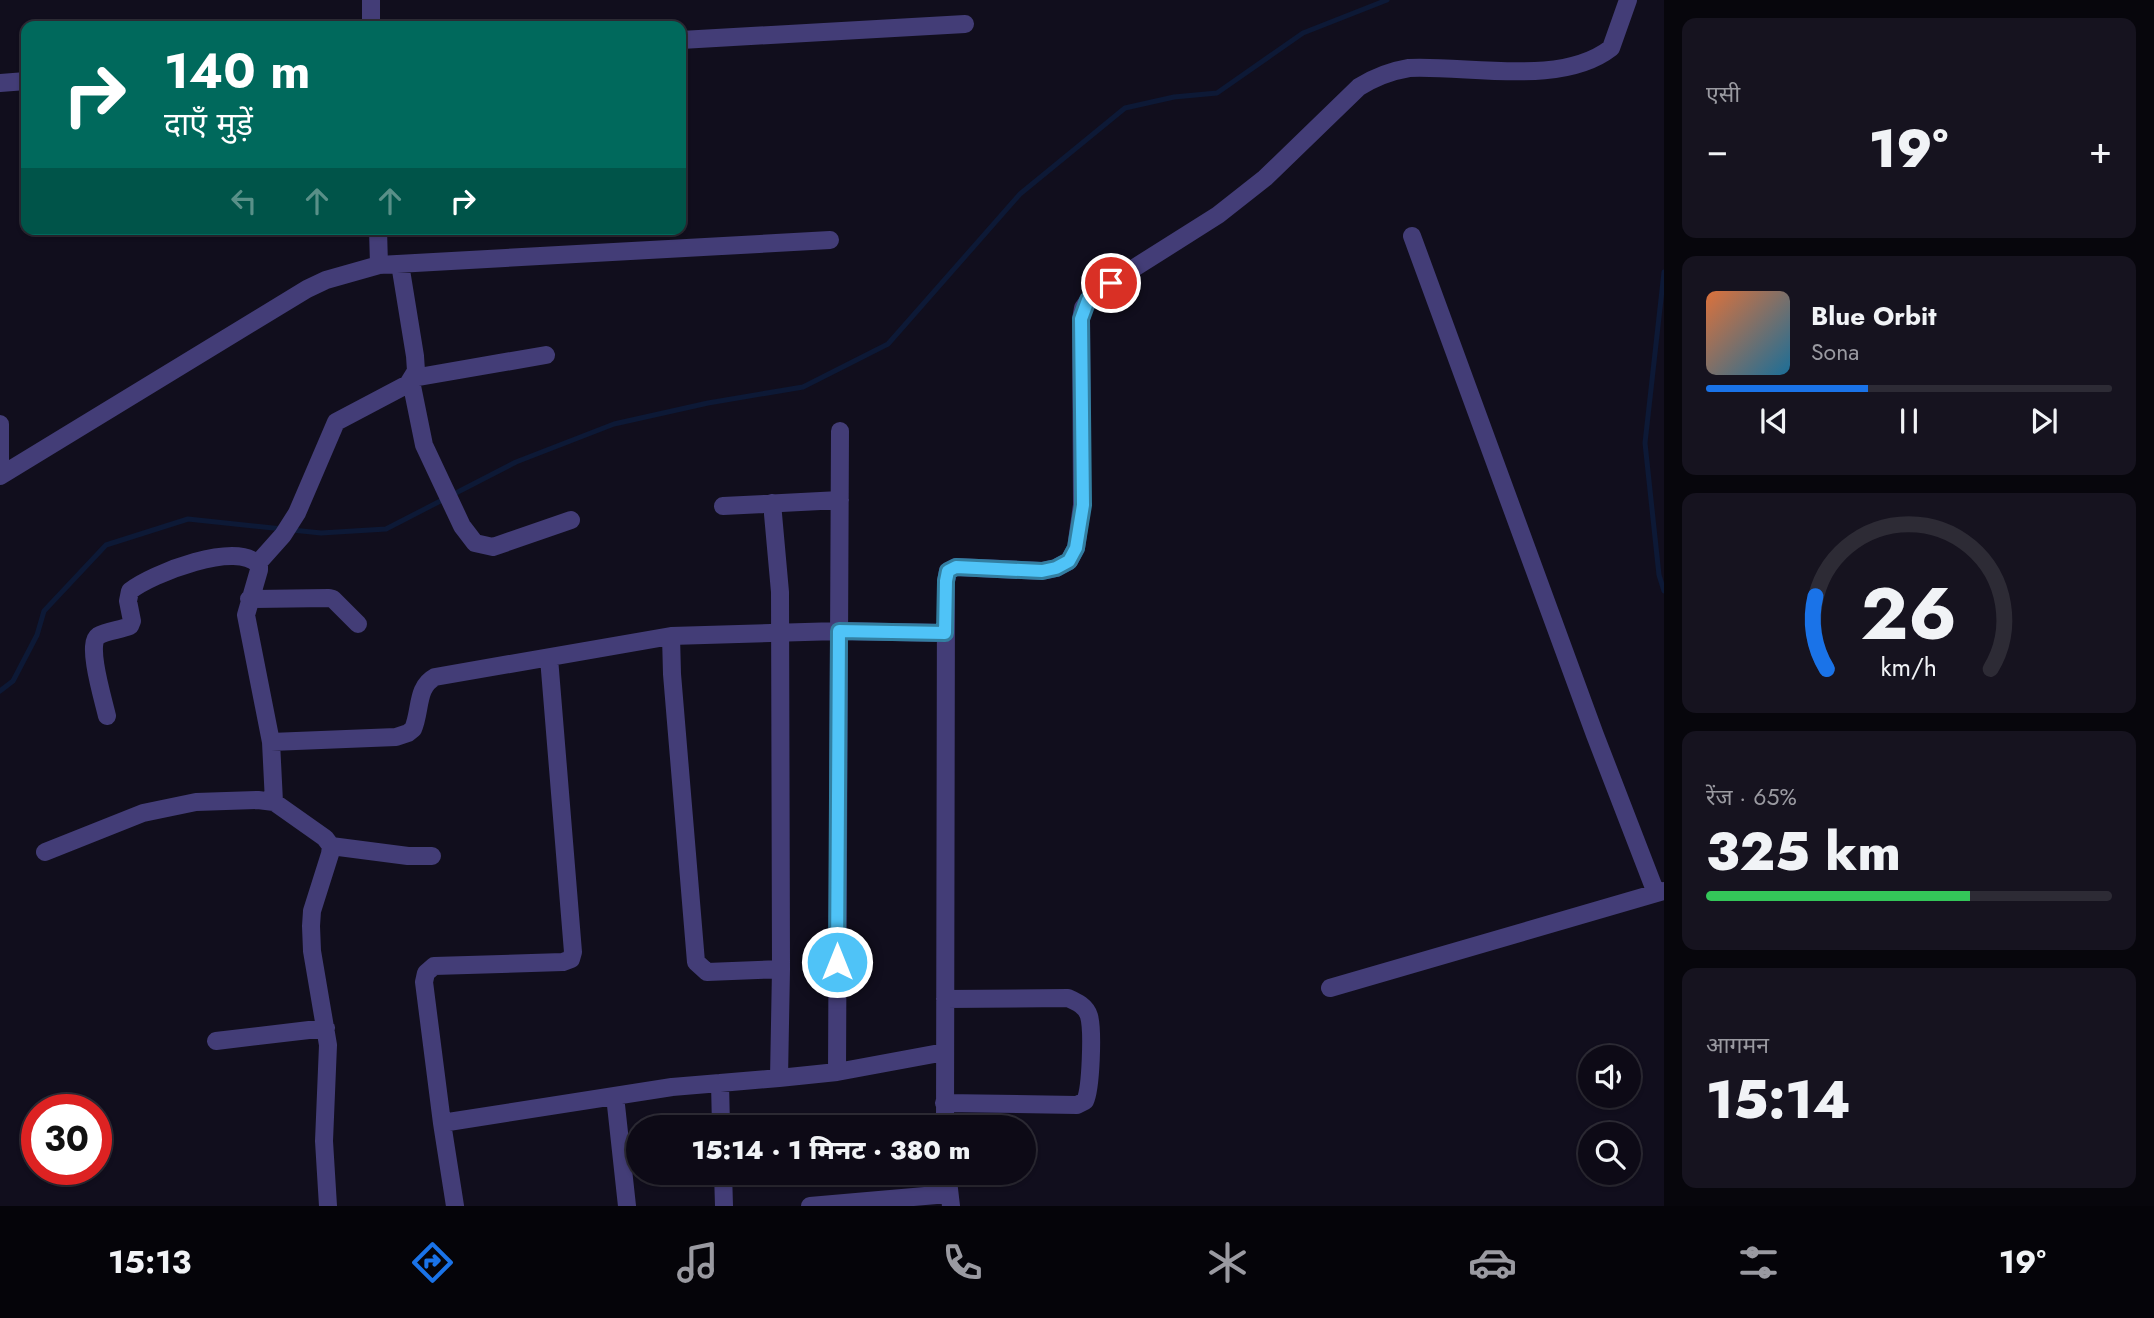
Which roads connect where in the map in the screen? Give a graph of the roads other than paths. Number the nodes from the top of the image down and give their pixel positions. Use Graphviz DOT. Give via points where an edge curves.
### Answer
graph roads {
  1 [pos="371,0"];
  2 [pos="1628,1"];
  3 [pos="372,21"];
  4 [pos="965,24"];
  5 [pos="686,40"];
  6 [pos="21,81"];
  7 [pos="0,83"];
  8 [pos="378,235"];
  9 [pos="1412,236"];
  10 [pos="830,240"];
  11 [pos="400,264"];
  12 [pos="379,265"];
  13 [pos="546,355"];
  14 [pos="412,380"];
  15 [pos="0,424"];
  16 [pos="840,431"];
  17 [pos="0,474"];
  18 [pos="840,500"];
  19 [pos="772,503"];
  20 [pos="723,506"];
  21 [pos="571,520"];
  22 [pos="258,563"];
  23 [pos="249,599"];
  24 [pos="358,624"];
  25 [pos="839,631"];
  26 [pos="780,633"];
  27 [pos="945,633"];
  28 [pos="671,636"];
  29 [pos="549,658"];
  30 [pos="107,716"];
  31 [pos="271,742"];
  32 [pos="274,802"];
  33 [pos="331,846"];
  34 [pos="45,852"];
  35 [pos="432,856"];
  36 [pos="1660,892"];
  37 [pos="782,969"];
  38 [pos="1330,988"];
  39 [pos="944,999"];
  40 [pos="326,1028"];
  41 [pos="216,1041"];
  42 [pos="945,1052"];
  43 [pos="837,1072"];
  44 [pos="779,1077"];
  45 [pos="720,1083"];
  46 [pos="615,1096"];
  47 [pos="944,1103"];
  48 [pos="721,1115"];
  49 [pos="944,1115"];
  50 [pos="442,1123"];
  51 [pos="723,1185"];
  52 [pos="949,1200"];
  53 [pos="328,1206"];
  54 [pos="455,1206"];
  55 [pos="627,1206"];
  56 [pos="724,1206"];
  57 [pos="810,1206"];
  1 -- 3 [label="street"];
  2 -- 27 [label="street" via="1611,48 1576,64 1544,70 1409,68 1373,78 1218,215 1093,294 1081,319 1083,505 1076,548 1069,561 1042,571 956,567 948,571"];
  4 -- 5 [label="street"];
  6 -- 7 [label="street"];
  8 -- 12 [label="street"];
  9 -- 36 [label="street" via="1595,735"];
  10 -- 11 [label="street"];
  11 -- 12 [label="street"];
  11 -- 14 [label="street" via="415,356"];
  12 -- 17 [label="street" via="307,289"];
  13 -- 14 [label="street"];
  14 -- 21 [label="street" via="424,445 462,526 475,542 493,547"];
  14 -- 22 [label="street" via="336,422 288,527"];
  15 -- 17 [label="street"];
  16 -- 18 [label="street"];
  18 -- 19 [label="street"];
  18 -- 25 [label="street"];
  19 -- 20 [label="street"];
  19 -- 26 [label="street"];
  22 -- 23 [label="street"];
  22 -- 30 [label="street" via="224,555 161,574 130,591 130,626 94,641"];
  23 -- 24 [label="street" via="329,598"];
  23 -- 31 [label="street" via="246,615"];
  25 -- 26 [label="street"];
  25 -- 27 [label="street"];
  25 -- 43 [label="street"];
  26 -- 28 [label="street"];
  26 -- 37 [label="street"];
  27 -- 39 [label="street"];
  28 -- 29 [label="street"];
  28 -- 37 [label="street" via="696,962 708,972"];
  29 -- 31 [label="street" via="427,681 413,729 396,737"];
  29 -- 50 [label="street" via="573,953 564,961 434,966 426,973"];
  31 -- 32 [label="street"];
  32 -- 33 [label="street"];
  32 -- 34 [label="street" via="169,806"];
  33 -- 35 [label="street"];
  33 -- 40 [label="street" via="311,926"];
  36 -- 38 [label="street"];
  37 -- 44 [label="street"];
  39 -- 42 [label="street"];
  39 -- 47 [label="street" via="1068,998 1076,1002 1089,1017 1090,1082 1085,1101 1076,1105"];
  40 -- 41 [label="street"];
  40 -- 53 [label="street"];
  42 -- 43 [label="street"];
  42 -- 47 [label="street"];
  43 -- 44 [label="street"];
  44 -- 45 [label="street"];
  45 -- 46 [label="street"];
  45 -- 48 [label="street"];
  46 -- 50 [label="street"];
  46 -- 55 [label="street"];
  47 -- 49 [label="street"];
  50 -- 54 [label="street"];
  51 -- 56 [label="street"];
  52 -- 57 [label="street"];
}
